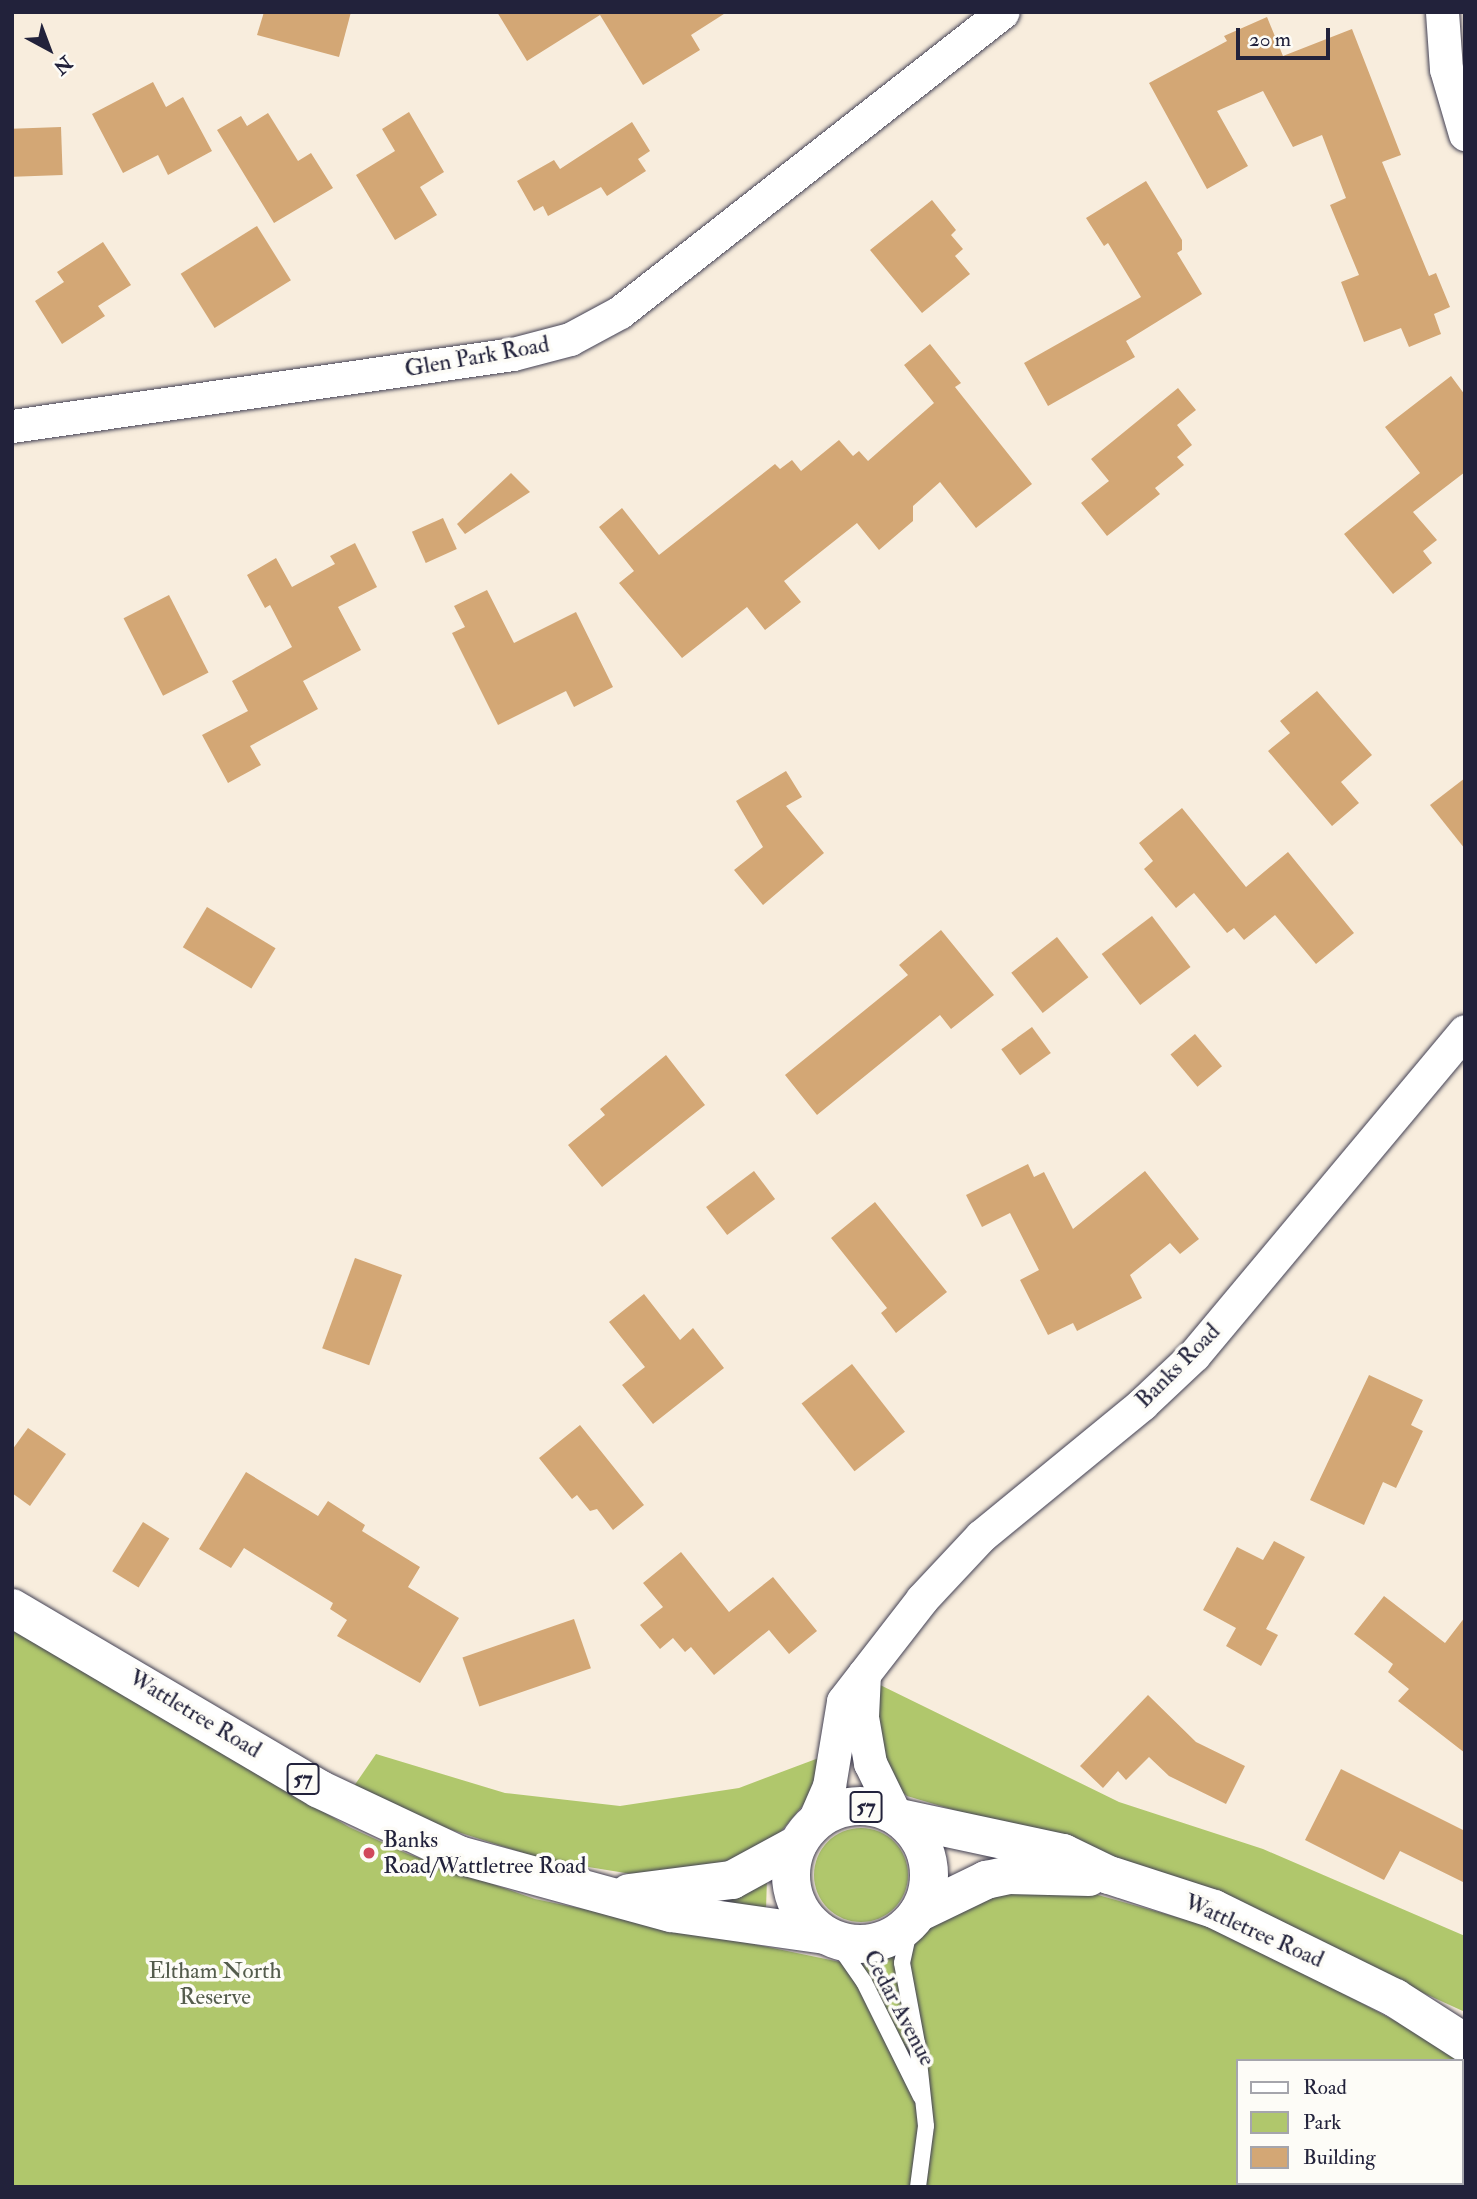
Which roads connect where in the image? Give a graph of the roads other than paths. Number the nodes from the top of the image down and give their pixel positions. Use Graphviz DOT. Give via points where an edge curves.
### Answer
graph roads {
  1 [pos="1002,12"];
  2 [pos="1442,12"];
  3 [pos="1465,134"];
  4 [pos="12,426"];
  5 [pos="1465,1031"];
  6 [pos="12,1608"];
  7 [pos="864,1674"];
  8 [pos="898,1817"];
  9 [pos="805,1835"];
  10 [pos="1109,1875"];
  11 [pos="617,1895"];
  12 [pos="914,1917"];
  13 [pos="829,1937"];
  14 [pos="1395,1998"];
  15 [pos="1465,2021"];
  16 [pos="1465,2043"];
  17 [pos="922,2099"];
  18 [pos="918,2187"];
  1 -- 4 [label="street, Glen Park Road" via="620,312 570,339 513,354"];
  2 -- 3 [label="street" via="1446,69"];
  5 -- 7 [label="street, Banks Road" via="1194,1354 1142,1404 981,1536 928,1592"];
  6 -- 11 [label="main road, Wattletree Road / 57" via="319,1788 415,1838 502,1869"];
  7 -- 8 [label="street" via="862,1717 870,1763"];
  7 -- 9 [label="street, Banks Road" via="843,1701 829,1786"];
  8 -- 9 [label="main road, 57" via="875,1807 852,1806 830,1812"];
  8 -- 10 [label="main road, Wattletree Road / 57" via="1063,1853"];
  8 -- 12 [label="main road, 57" via="923,1845 928,1862 929,1880"];
  9 -- 11 [label="main road, Wattletree Road / 57" via="732,1881"];
  9 -- 13 [label="main road" via="791,1884 797,1905"];
  10 -- 12 [label="main road, Wattletree Road / 57" via="1009,1875 986,1880"];
  10 -- 14 [label="main road, Wattletree Road / 57" via="1214,1909"];
  11 -- 13 [label="main road, Wattletree Road / 57" via="705,1920"];
  12 -- 13 [label="main road, 57" via="875,1942"];
  12 -- 17 [label="lane, Cedar Avenue" via="902,1976 917,2043"];
  13 -- 17 [label="lane, Cedar Avenue" via="864,1982"];
  14 -- 15 [label="main road, Wattletree Road / 57"];
  14 -- 16 [label="main road, Wattletree Road / 57"];
  17 -- 18 [label="lane, Cedar Avenue" via="925,2150"];
}
